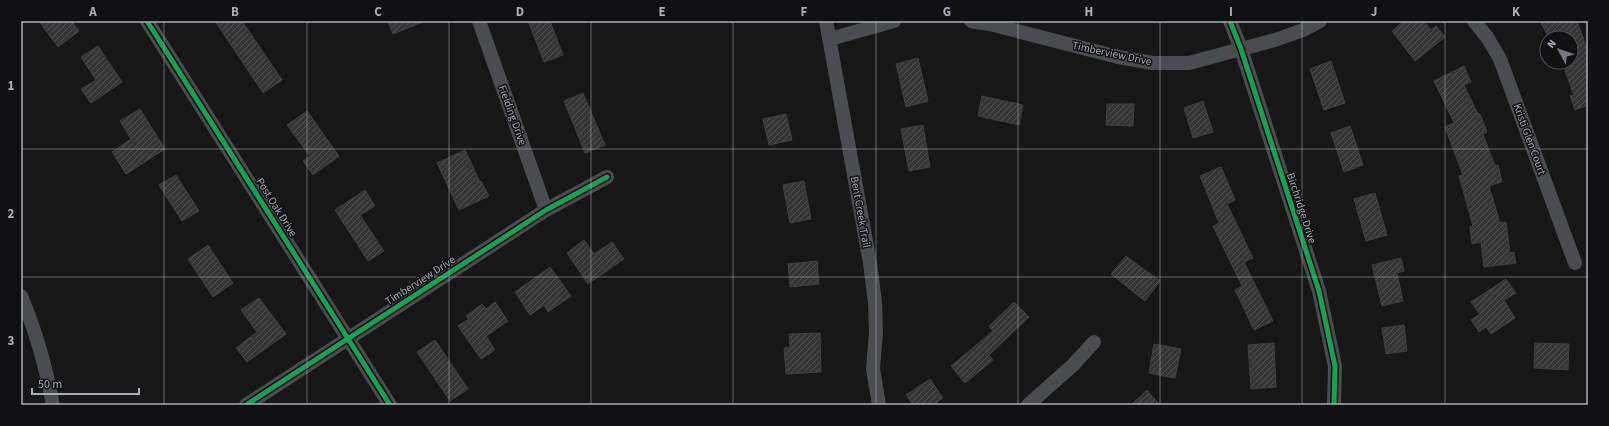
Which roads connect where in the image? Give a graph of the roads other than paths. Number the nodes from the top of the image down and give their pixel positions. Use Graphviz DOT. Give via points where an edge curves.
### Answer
graph roads {
  1 [pos="147,21"];
  2 [pos="479,21"];
  3 [pos="826,21"];
  4 [pos="894,21"];
  5 [pos="971,21"];
  6 [pos="1230,21"];
  7 [pos="1320,21"];
  8 [pos="1474,21"];
  9 [pos="830,39"];
  10 [pos="1241,49"];
  11 [pos="607,178"];
  12 [pos="546,210"];
  13 [pos="1576,263"];
  14 [pos="21,296"];
  15 [pos="348,338"];
  16 [pos="1094,342"];
  17 [pos="53,405"];
  18 [pos="246,405"];
  19 [pos="390,405"];
  20 [pos="879,405"];
  21 [pos="1028,405"];
  22 [pos="1334,405"];
  1 -- 15 [label="street, Post Oak Drive"];
  2 -- 12 [label="street, Fielding Drive"];
  3 -- 9 [label="street, Bent Creek Trail"];
  4 -- 9 [label="street"];
  5 -- 10 [label="street, Timberview Drive" via="1118,57 1153,62 1189,63"];
  6 -- 10 [label="street, Birchridge Drive"];
  7 -- 10 [label="street, Timberview Drive" via="1275,40"];
  8 -- 13 [label="street, Kristi Glen Court" via="1500,59"];
  9 -- 20 [label="street, Bent Creek Trail" via="870,263 876,332 873,369"];
  10 -- 22 [label="street, Birchridge Drive" via="1318,290 1335,366"];
  11 -- 12 [label="street, Timberview Drive"];
  12 -- 15 [label="street, Timberview Drive"];
  14 -- 17 [label="street" via="32,324"];
  15 -- 18 [label="street, Timberview Drive"];
  15 -- 19 [label="street, Post Oak Drive"];
  16 -- 21 [label="street" via="1073,365"];
}
